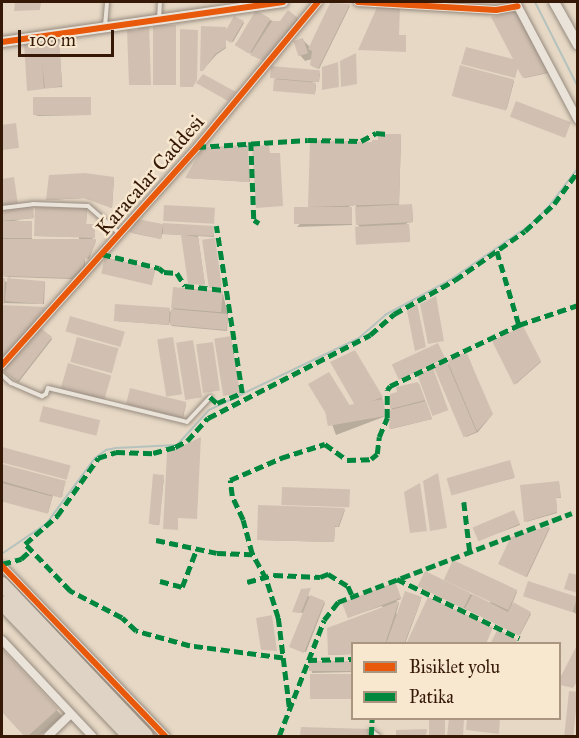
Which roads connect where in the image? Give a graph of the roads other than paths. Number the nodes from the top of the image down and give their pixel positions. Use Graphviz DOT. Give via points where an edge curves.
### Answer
graph roads {
  1 [pos="107,2"];
  2 [pos="160,2"];
  3 [pos="282,2"];
  4 [pos="318,2"];
  5 [pos="358,2"];
  6 [pos="554,2"];
  7 [pos="517,4"];
  8 [pos="159,20"];
  9 [pos="105,27"];
  10 [pos="2,42"];
  11 [pos="578,45"];
  12 [pos="578,120"];
  13 [pos="2,208"];
  14 [pos="119,234"];
  15 [pos="2,365"];
  16 [pos="2,375"];
  17 [pos="210,397"];
  18 [pos="2,566"];
  19 [pos="2,584"];
  20 [pos="2,603"];
  21 [pos="2,640"];
  22 [pos="70,715"];
  23 [pos="371,731"];
  24 [pos="48,736"];
  25 [pos="92,736"];
  26 [pos="129,736"];
  27 [pos="146,736"];
  28 [pos="165,736"];
  29 [pos="378,736"];
  1 -- 9 [label="lane"];
  2 -- 8 [label="lane"];
  3 -- 8 [label="street"];
  4 -- 14 [label="street, Karacalar Caddesi"];
  5 -- 7 [label="street" via="496,10"];
  6 -- 11 [label="street"];
  7 -- 12 [label="street"];
  8 -- 9 [label="street"];
  9 -- 10 [label="street"];
  13 -- 14 [label="lane" via="33,204 88,206"];
  14 -- 15 [label="street, Karacalar Caddesi"];
  16 -- 17 [label="lane" via="42,396 48,388 187,422"];
  18 -- 28 [label="street"];
  19 -- 27 [label="highway"];
  20 -- 26 [label="highway"];
  21 -- 22 [label="street"];
  22 -- 24 [label="street"];
  22 -- 25 [label="street"];
  23 -- 29 [label="lane"];
}
